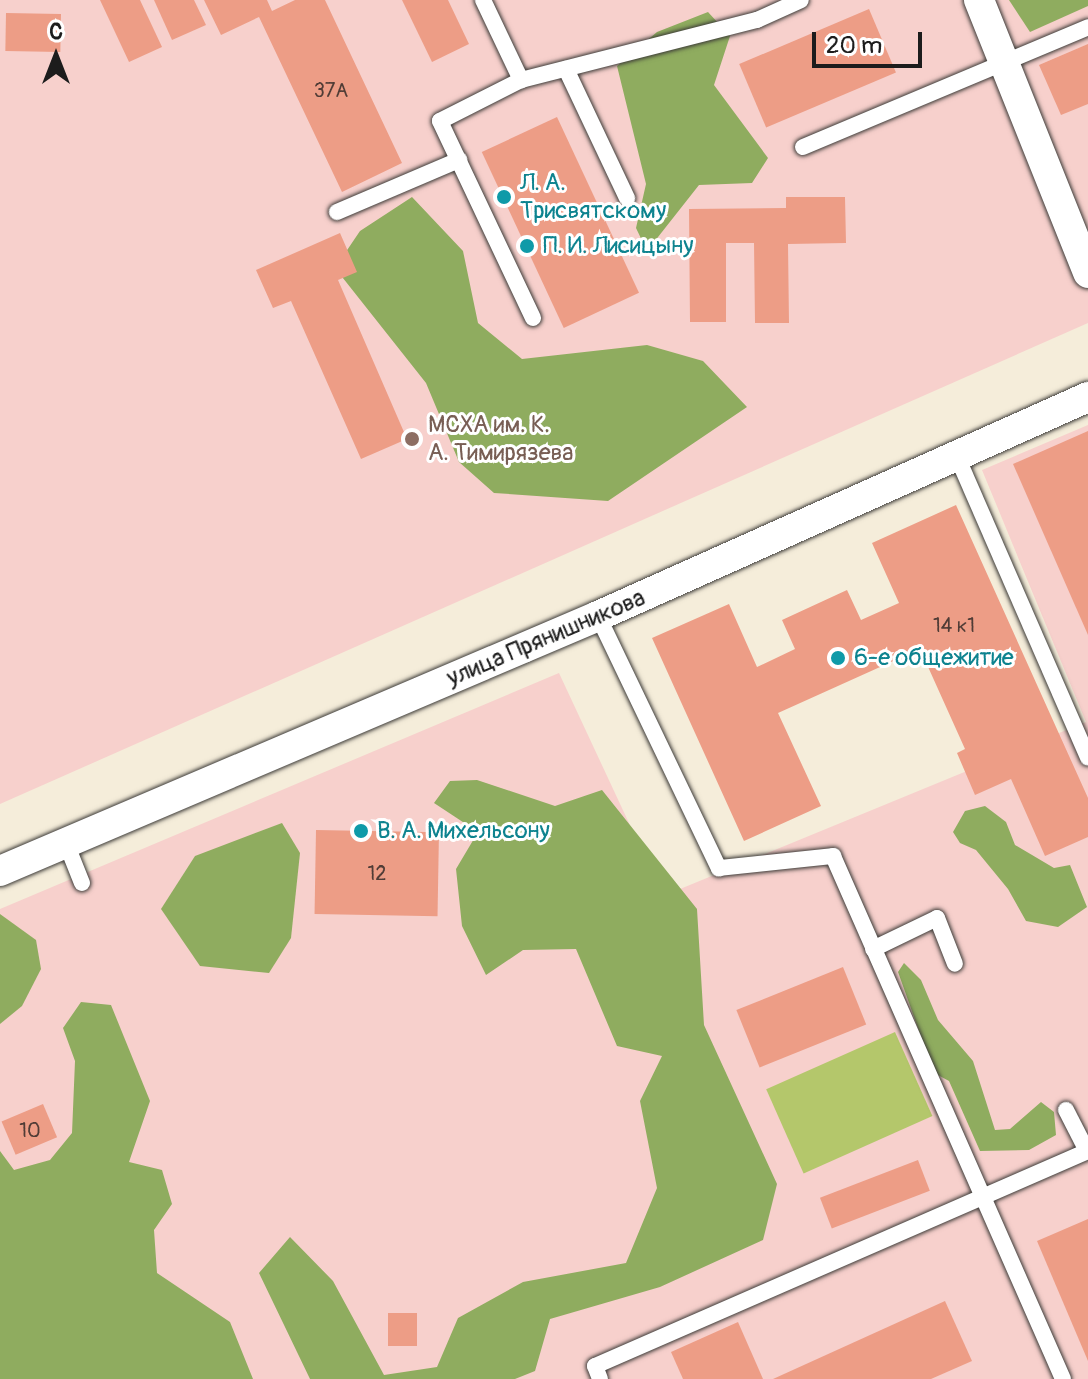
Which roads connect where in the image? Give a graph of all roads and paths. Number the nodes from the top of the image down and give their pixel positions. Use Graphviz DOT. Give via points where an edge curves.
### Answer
graph roads {
  1 [pos="483,0"];
  2 [pos="801,0"];
  3 [pos="979,0"];
  4 [pos="1088,27"];
  5 [pos="1004,64"];
  6 [pos="566,69"];
  7 [pos="521,80"];
  8 [pos="803,147"];
  9 [pos="459,160"];
  10 [pos="627,198"];
  11 [pos="337,212"];
  12 [pos="1088,273"];
  13 [pos="533,318"];
  14 [pos="1088,397"];
  15 [pos="956,454"];
  16 [pos="598,616"];
  17 [pos="1088,758"];
  18 [pos="66,843"];
  19 [pos="0,871"];
  20 [pos="82,883"];
  21 [pos="873,949"];
  22 [pos="955,964"];
  23 [pos="1066,1110"];
  24 [pos="1087,1151"];
  25 [pos="983,1197"];
  26 [pos="598,1373"];
  27 [pos="1063,1379"];
  1 -- 7 [label="lane"];
  2 -- 6 [label="lane" via="757,20"];
  3 -- 5 [label="street"];
  4 -- 5 [label="lane"];
  5 -- 8 [label="lane"];
  5 -- 12 [label="street"];
  6 -- 7 [label="lane"];
  6 -- 10 [label="lane"];
  7 -- 9 [label="lane" via="440,121"];
  9 -- 11 [label="lane"];
  9 -- 13 [label="lane"];
  14 -- 15 [label="street, улица Прянишникова"];
  15 -- 16 [label="street, улица Прянишникова"];
  15 -- 17 [label="lane"];
  16 -- 18 [label="street, улица Прянишникова"];
  16 -- 21 [label="lane" via="719,868 833,856"];
  18 -- 19 [label="street, улица Прянишникова"];
  18 -- 20 [label="lane"];
  21 -- 22 [label="lane" via="937,918"];
  21 -- 25 [label="lane"];
  23 -- 24 [label="lane"];
  24 -- 25 [label="lane"];
  25 -- 26 [label="lane"];
  25 -- 27 [label="lane"];
}
